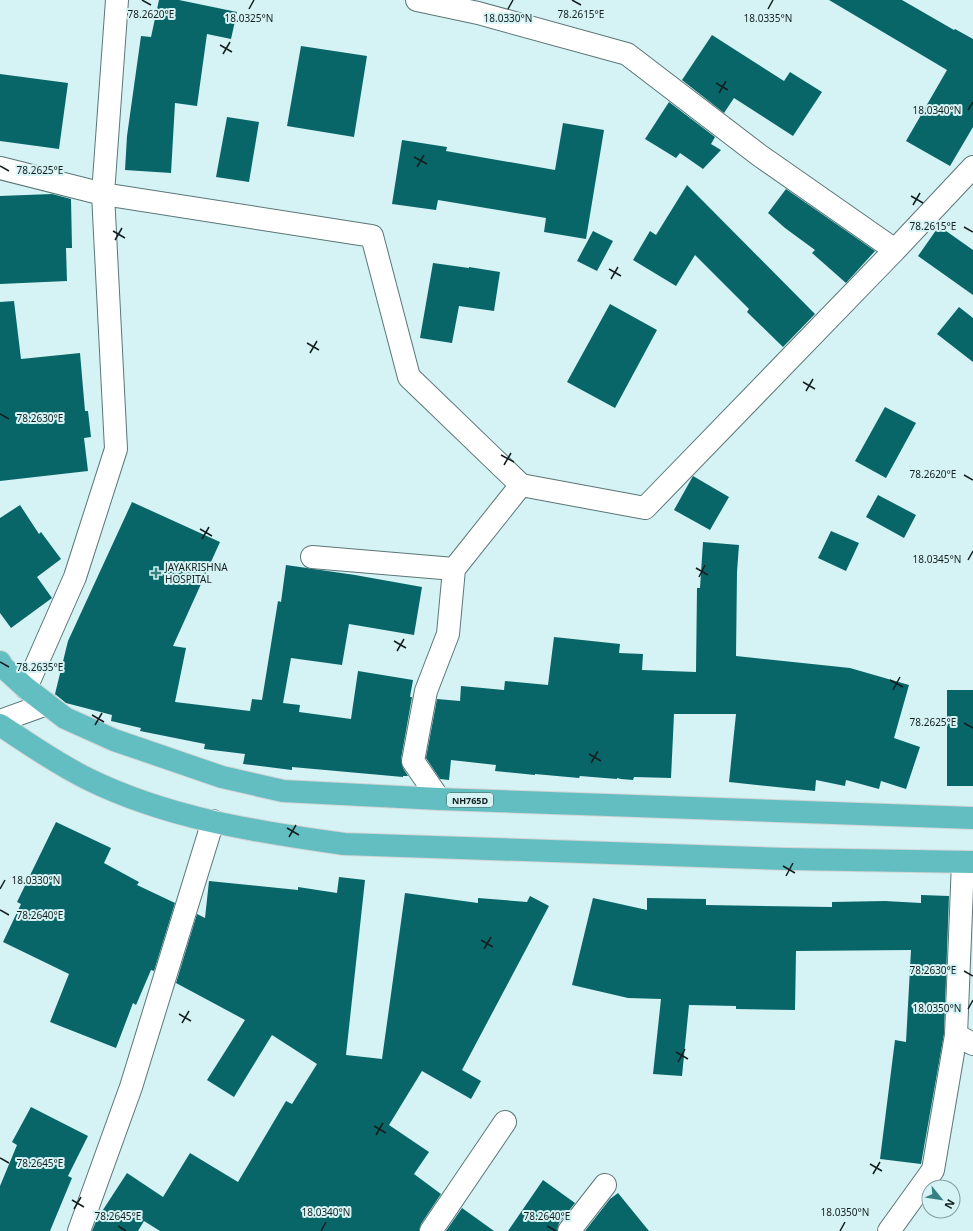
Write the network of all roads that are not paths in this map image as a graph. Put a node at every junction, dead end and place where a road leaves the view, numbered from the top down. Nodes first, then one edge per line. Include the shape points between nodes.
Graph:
1 (117, 0) edge
2 (417, 0) edge
3 (973, 167) edge
4 (0, 168) edge
5 (103, 194) junction
6 (895, 250) junction
7 (521, 485) junction
8 (312, 556) dead end
9 (454, 570) junction
10 (0, 662) edge
11 (26, 688) junction
12 (47, 704) junction
13 (0, 721) edge
14 (0, 725) edge
15 (439, 799) junction
16 (973, 818) edge
17 (213, 821) junction
18 (968, 862) edge
19 (965, 1040) edge
20 (505, 1122) dead end
21 (605, 1184) dead end
22 (79, 1231) edge
23 (431, 1231) edge
24 (569, 1231) edge
25 (889, 1231) edge

1 - 5 street
2 - 6 street via 478,13 627,54 759,155
3 - 6 street
4 - 5 street
5 - 7 street via 372,236 409,377
5 - 11 street via 116,449 75,577
6 - 7 street via 645,508
7 - 9 street
8 - 9 street
9 - 15 street via 448,634 426,690 413,761
10 - 11 highway, NH765D via 3,668
11 - 12 highway, NH765D
12 - 13 street
12 - 15 highway, NH765D via 65,718 114,740 222,777 283,791
14 - 17 highway via 52,759 111,790 155,806
15 - 16 highway, NH765D
17 - 18 highway via 279,835 344,844 787,859
17 - 22 street via 131,1087
18 - 19 street
19 - 25 street via 933,1170
20 - 23 street
21 - 24 street

